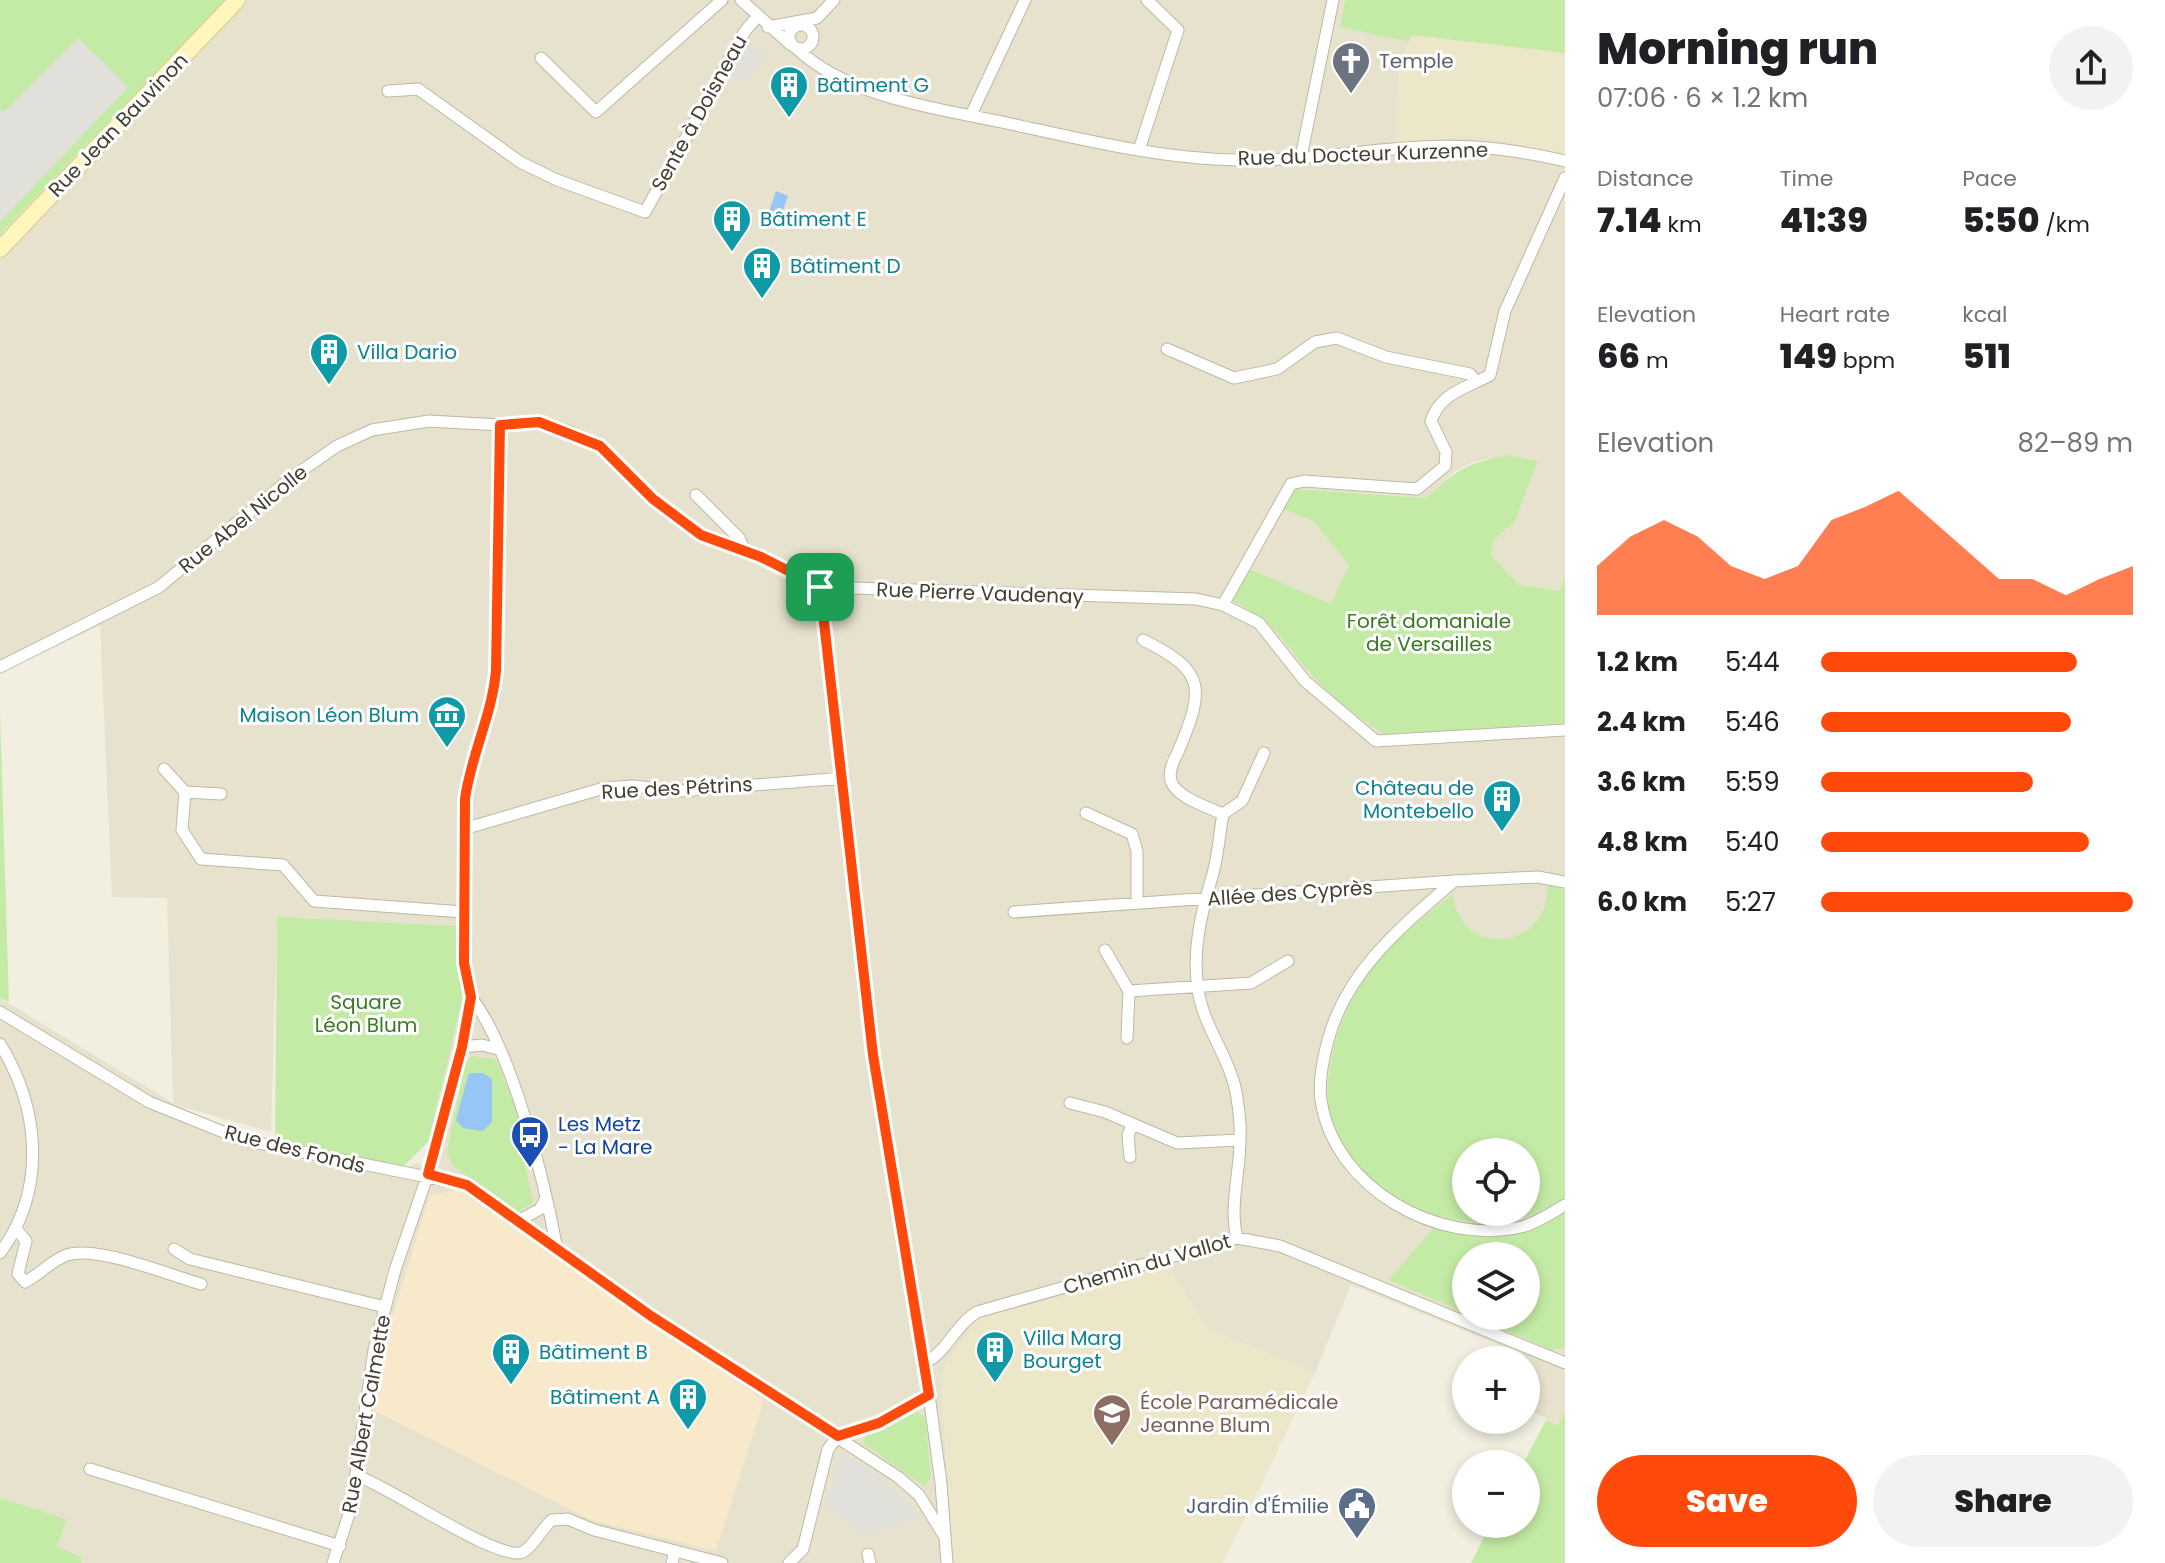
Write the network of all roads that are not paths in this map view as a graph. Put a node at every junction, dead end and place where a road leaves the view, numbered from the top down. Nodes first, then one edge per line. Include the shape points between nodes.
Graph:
1 (237, 0) edge
2 (722, 0) edge
3 (741, 0) edge
4 (835, 0) edge
5 (1025, 0) edge
6 (1147, 0) edge
7 (1333, 0) edge
8 (757, 17) junction
9 (787, 24) junction
10 (802, 25) junction
11 (768, 27) junction
12 (812, 42) junction
13 (794, 47) junction
14 (541, 58) dead end
15 (388, 91) dead end
16 (971, 115) junction
17 (1139, 150) junction
18 (1301, 157) junction
19 (1565, 161) edge
20 (1565, 178) edge
21 (0, 249) edge
22 (1167, 349) dead end
23 (1476, 382) junction
24 (500, 425) junction
25 (696, 495) dead end
26 (745, 551) junction
27 (820, 587) junction
28 (1223, 605) junction
29 (1143, 640) dead end
30 (0, 667) edge
31 (1565, 730) edge
32 (1264, 753) dead end
33 (164, 769) dead end
34 (844, 778) junction
35 (185, 792) junction
36 (221, 794) dead end
37 (1086, 813) dead end
38 (1223, 814) junction
39 (467, 828) junction
40 (1454, 881) junction
41 (1565, 882) edge
42 (1203, 899) junction
43 (1137, 903) junction
44 (463, 912) junction
45 (1014, 912) dead end
46 (1105, 950) dead end
47 (1288, 961) dead end
48 (1197, 988) junction
49 (1129, 991) junction
50 (471, 997) junction
51 (0, 1012) edge
52 (1127, 1038) dead end
53 (0, 1044) edge
54 (462, 1047) junction
55 (498, 1049) junction
56 (1070, 1103) dead end
57 (1133, 1124) junction
58 (1240, 1140) junction
59 (1130, 1157) dead end
60 (428, 1174) junction
61 (545, 1200) junction
62 (1565, 1205) edge
63 (518, 1221) junction
64 (17, 1230) junction
65 (1237, 1238) junction
66 (174, 1249) dead end
67 (557, 1249) junction
68 (0, 1253) edge
69 (201, 1284) dead end
70 (385, 1307) junction
71 (1565, 1363) edge
72 (923, 1364) junction
73 (929, 1395) junction
74 (838, 1436) junction
75 (90, 1469) dead end
76 (357, 1476) junction
77 (941, 1483) junction
78 (919, 1495) junction
79 (943, 1534) junction
80 (340, 1546) junction
81 (803, 1549) junction
82 (674, 1557) edge
83 (333, 1563) edge
84 (722, 1563) edge
85 (789, 1563) edge
86 (806, 1563) edge
87 (947, 1563) edge

1 - 21 main road, Rue Jean Bauvinon
2 - 14 street via 596,112
3 - 8 street, Rue du Docteur Kurzenne
4 - 9 street via 817,18
4 - 12 street
5 - 16 street
6 - 17 street via 1178,30
7 - 18 street
8 - 11 street, Rue du Docteur Kurzenne
8 - 15 street, Sente à Doisneau via 645,212 520,162 418,89
9 - 10 street
9 - 11 street
10 - 12 street via 811,31
10 - 13 street via 790,32
11 - 13 street, Rue du Docteur Kurzenne
12 - 13 street
13 - 16 street, Rue du Docteur Kurzenne via 814,63 868,89
16 - 17 street, Rue du Docteur Kurzenne
17 - 18 street, Rue du Docteur Kurzenne via 1238,160
18 - 19 street, Rue du Docteur Kurzenne via 1473,146
20 - 23 street via 1505,311 1495,365 1490,375
22 - 23 street via 1234,378 1277,369 1315,342 1337,338 1386,357 1470,374
23 - 28 street via 1437,405 1431,421 1446,452 1445,466 1417,489 1291,484
24 - 26 street, Rue Pierre Vaudenay via 539,422 600,446 653,499 701,535
24 - 30 street, Rue Abel Nicolle via 429,421 372,430 337,446 159,587
24 - 39 street via 494,696 468,774
25 - 26 street via 739,538
26 - 27 street, Rue Pierre Vaudenay
27 - 28 street, Rue Pierre Vaudenay via 1196,599
27 - 34 street
28 - 31 street, Rue Pierre Vaudenay via 1259,623 1305,681 1376,741
29 - 38 street via 1178,658 1193,673 1196,692 1171,781 1180,792
32 - 38 street via 1242,801
33 - 35 street
34 - 39 street, Rue des Pétrins via 680,791 604,788
34 - 72 street via 873,1055
35 - 36 street
35 - 44 street via 182,830 201,859 283,865 314,901
37 - 43 street via 1132,834
38 - 42 street
39 - 44 street
40 - 41 street, Allée des Cyprès via 1538,877
40 - 42 street, Allée des Cyprès
40 - 62 street via 1392,935 1348,993 1324,1060 1325,1118 1354,1170 1417,1215 1456,1225 1521,1227
42 - 43 street, Allée des Cyprès
42 - 48 street
43 - 45 street, Allée des Cyprès
44 - 50 street
46 - 49 street
47 - 48 street via 1251,983
48 - 49 street
48 - 58 street via 1236,1094
49 - 52 street
50 - 54 street, Rue Albert Calmette
50 - 55 street
51 - 60 street, Rue des Fonds via 124,1088 207,1127 243,1140 393,1172
53 - 64 street via 28,1101 33,1141 31,1183
54 - 55 street
54 - 60 street, Rue Albert Calmette
55 - 61 street via 529,1129
56 - 57 street
57 - 58 street via 1177,1143
57 - 59 street
58 - 65 street via 1233,1221
60 - 63 street, Rue des Fonds via 467,1185
60 - 70 street, Rue Albert Calmette
61 - 63 street via 540,1209
61 - 67 street
63 - 67 street, Rue des Fonds
64 - 68 street
64 - 69 street via 26,1241 18,1274 25,1282 53,1261 82,1250
65 - 71 street, Chemin du Vallot via 1280,1246
65 - 72 street, Chemin du Vallot via 977,1312 957,1329 943,1353
66 - 70 street via 190,1259
67 - 74 street, Rue des Fonds
70 - 76 street, Rue Albert Calmette
72 - 73 street
73 - 74 street via 879,1423
73 - 77 street
74 - 78 street, Rue des Fonds
74 - 81 street via 828,1449
75 - 80 street
76 - 80 street, Rue Albert Calmette
76 - 82 street via 510,1554 524,1552 552,1520 568,1519
77 - 78 street
77 - 79 street
78 - 79 street
79 - 87 street
80 - 83 street, Rue Albert Calmette
81 - 85 street
81 - 86 street
82 - 84 street

